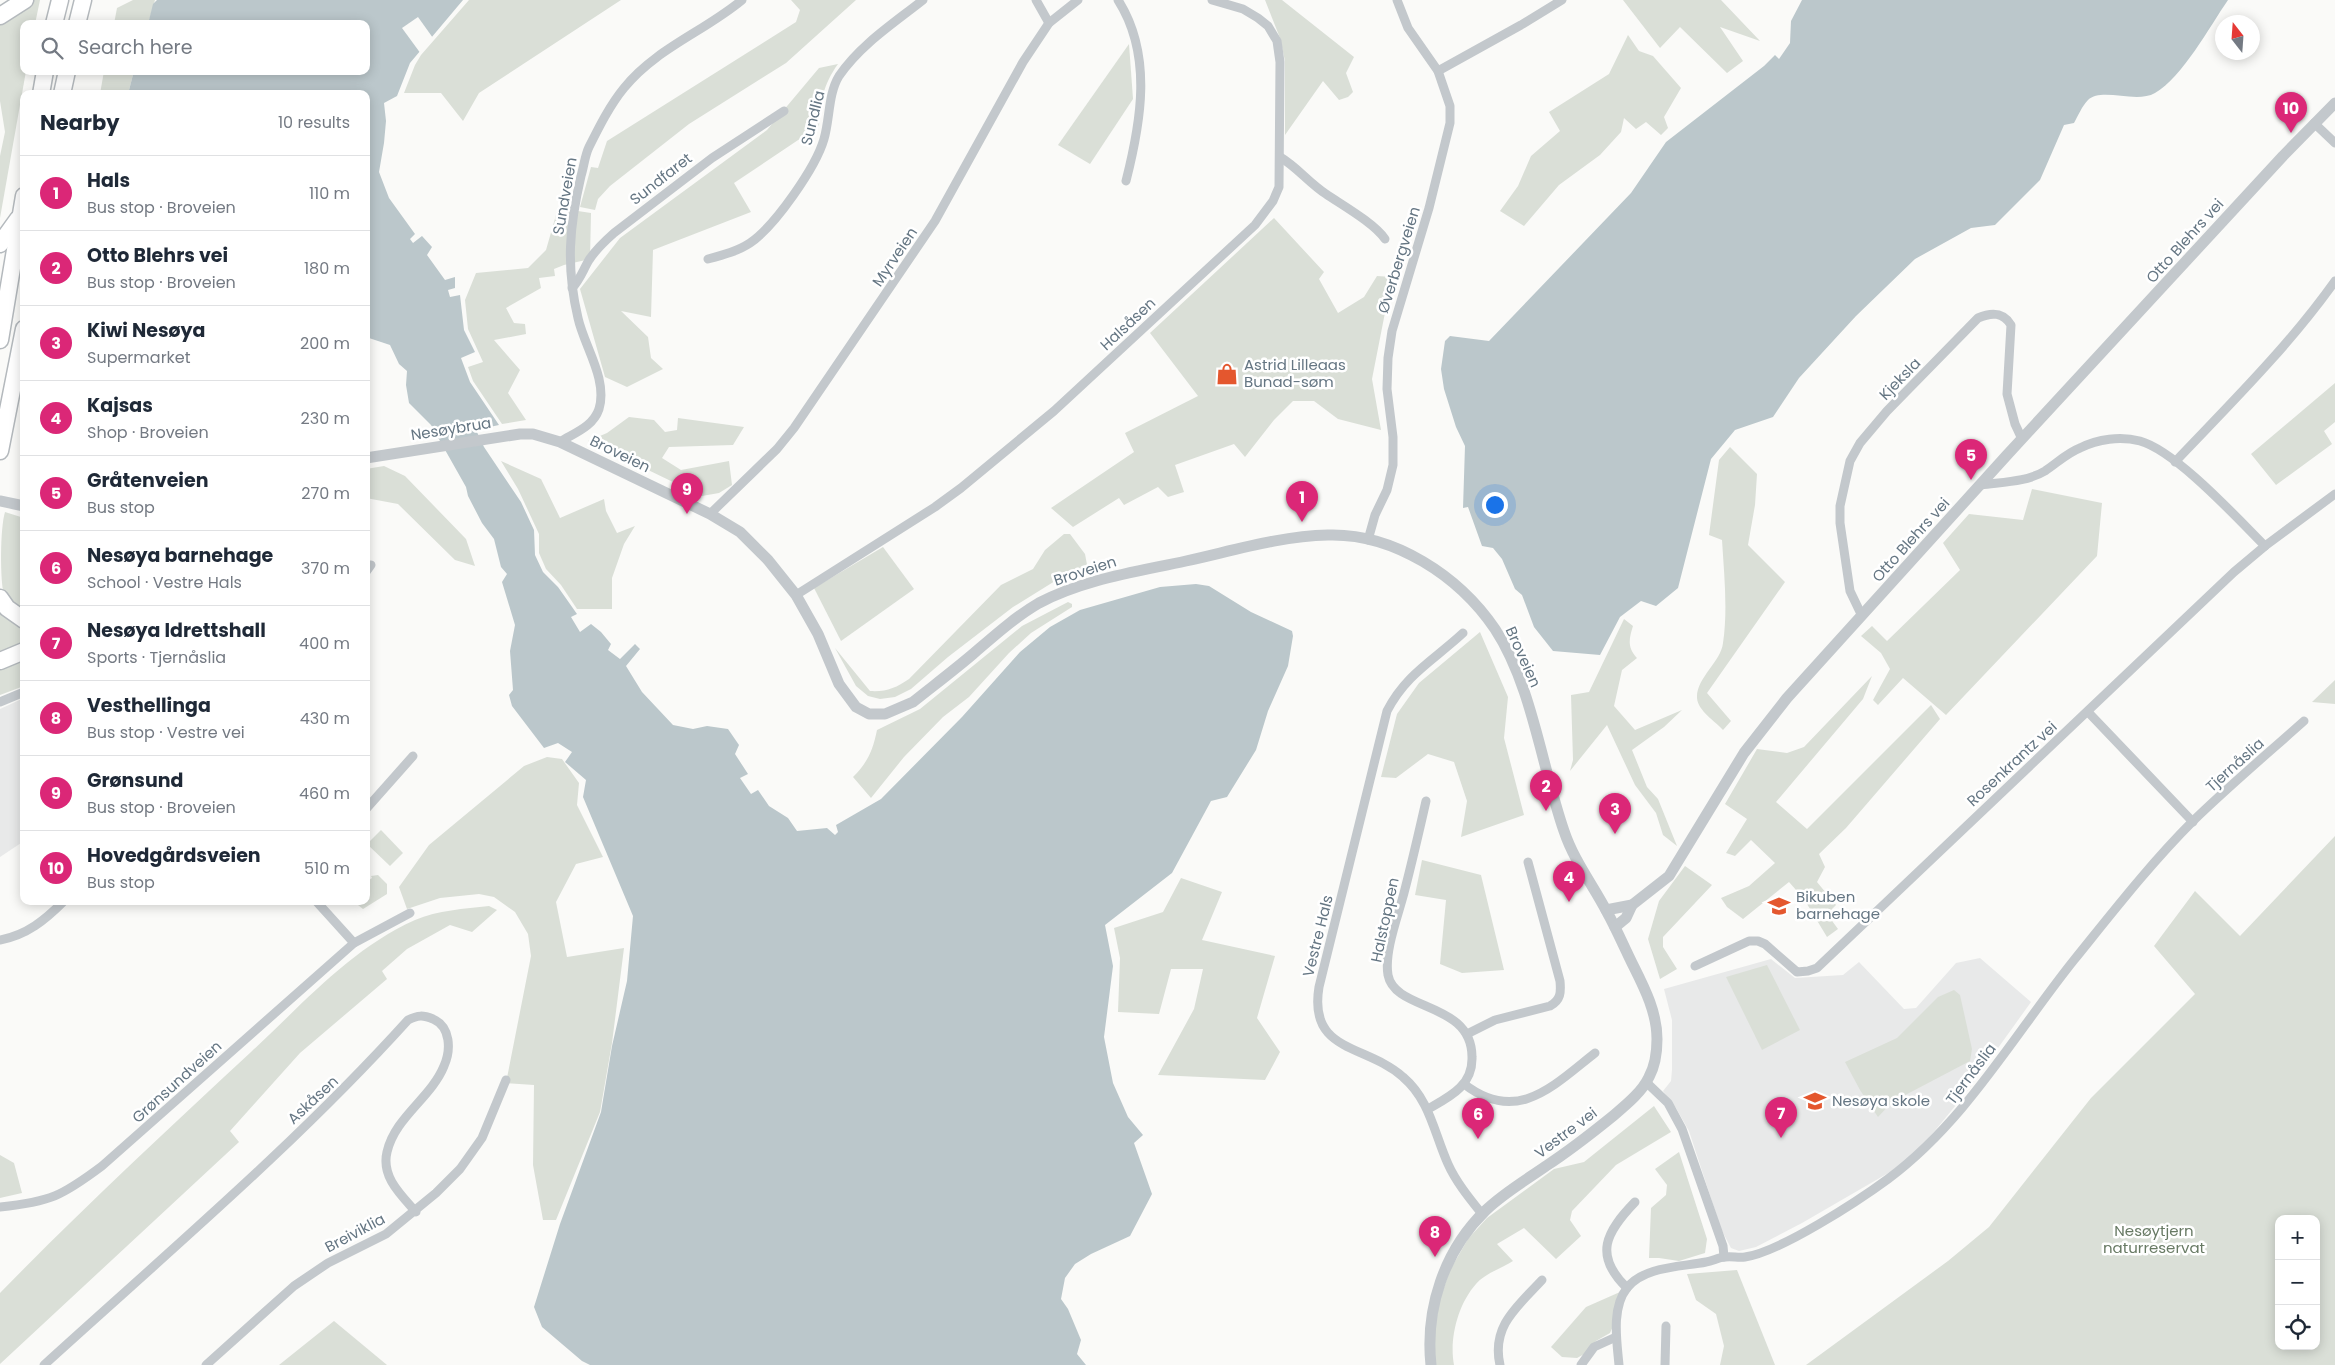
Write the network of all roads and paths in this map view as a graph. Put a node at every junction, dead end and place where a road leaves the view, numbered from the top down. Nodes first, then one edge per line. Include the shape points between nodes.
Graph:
1 (25, 0) edge
2 (60, 0) edge
3 (83, 0) edge
4 (742, 0) edge
5 (923, 0) edge
6 (1036, 0) edge
7 (1078, 0) edge
8 (1118, 0) edge
9 (1212, 0) edge
10 (1397, 0) edge
11 (1562, 0) edge
12 (0, 16) edge
13 (55, 20) edge
14 (78, 20) edge
15 (1050, 23) junction
16 (1438, 71) junction
17 (44, 75) edge
18 (66, 75) edge
19 (42, 90) edge
20 (63, 90) edge
21 (2335, 103) edge
22 (784, 111) dead end
23 (2314, 123) junction
24 (2335, 143) edge
25 (1280, 157) junction
26 (1126, 181) dead end
27 (20, 216) edge
28 (20, 221) edge
29 (1385, 239) dead end
30 (0, 244) edge
31 (708, 259) dead end
32 (2335, 281) edge
33 (572, 288) junction
34 (0, 340) edge
35 (20, 349) edge
36 (504, 436) joint
37 (2022, 439) junction
38 (560, 442) junction
39 (0, 451) edge
40 (370, 457) edge
41 (2175, 462) junction
42 (1982, 484) junction
43 (2335, 494) edge
44 (0, 501) edge
45 (20, 505) edge
46 (710, 514) junction
47 (1368, 540) junction
48 (2266, 546) junction
49 (796, 595) junction
50 (0, 598) edge
51 (1862, 616) junction
52 (20, 617) edge
53 (1464, 633) dead end
54 (20, 652) edge
55 (0, 660) edge
56 (20, 694) edge
57 (0, 702) edge
58 (2088, 712) junction
59 (2304, 721) dead end
60 (413, 756) dead end
61 (1426, 801) dead end
62 (370, 804) edge
63 (2193, 822) junction
64 (1528, 862) dead end
65 (60, 905) edge
66 (320, 905) edge
67 (1632, 905) junction
68 (1606, 910) junction
69 (410, 913) dead end
70 (1615, 927) junction
71 (0, 940) edge
72 (354, 943) junction
73 (1695, 966) dead end
74 (1467, 1034) junction
75 (1595, 1053) dead end
76 (506, 1080) dead end
77 (1646, 1082) junction
78 (1464, 1084) junction
79 (1428, 1109) junction
80 (1635, 1202) dead end
81 (0, 1207) edge
82 (416, 1212) junction
83 (1482, 1214) junction
84 (1724, 1257) junction
85 (1542, 1280) dead end
86 (1627, 1288) junction
87 (1666, 1326) dead end
88 (1616, 1337) junction
89 (44, 1365) edge
90 (206, 1365) edge
91 (1431, 1365) edge
92 (1500, 1365) edge
93 (1581, 1365) edge
94 (1619, 1365) edge
95 (1665, 1365) edge

1 - 12 highway
2 - 13 highway
3 - 14 highway
4 - 33 street, Sundveien via 645,67 624,87 612,106 588,148 576,200 569,267
5 - 31 street, Sundlia via 864,47 839,77 833,90 821,150 771,225 749,244
6 - 15 street
7 - 15 street, Myrveien
8 - 26 street via 1130,22 1140,59 1141,94
9 - 25 street, Halsåsen via 1242,9 1258,18 1268,26 1277,41
10 - 16 street, Øverbergveien via 1408,28
11 - 16 street
15 - 46 street, Myrveien via 1004,94 935,221 905,268 783,443
16 - 47 street, Øverbergveien via 1450,106 1450,123 1429,208 1392,330 1387,389 1393,465
17 - 19 highway
18 - 20 highway
21 - 23 street, Otto Blehrs vei
22 - 33 street, Sundfaret via 712,158 614,233 590,259
23 - 24 street
23 - 37 street, Otto Blehrs vei
25 - 29 street via 1324,193 1381,232
25 - 49 street, Halsåsen via 1279,187 1255,225 1054,411 935,508
27 - 30 highway
28 - 34 highway
32 - 41 street via 2274,358
33 - 38 street, Sundveien via 578,320 601,392 596,416 586,428
35 - 39 highway
36 - 38 street, Broveien via 533,434
36 - 40 street, Nesøybrua
37 - 42 street, Otto Blehrs vei
37 - 51 street, Kjeksla via 2007,394 2011,325 1998,313 1987,314 1978,318 1887,411 1860,443 1850,461 1840,506 1840,523 1850,591
38 - 46 street, Broveien
41 - 42 street via 2141,441 2106,440 2080,447 2036,475
41 - 48 street
42 - 51 street, Otto Blehrs vei
43 - 48 street, Rosenkrantz vei
44 - 45 street
46 - 49 street, Broveien via 728,523 747,539
47 - 49 street, Broveien via 1336,535 1289,539 1091,581 1030,608 913,702 885,714 861,710 844,694 818,634
47 - 68 street, Broveien via 1405,552 1439,572 1474,603 1494,629 1520,682 1565,835
48 - 58 street, Rosenkrantz vei
50 - 52 highway
51 - 67 street, Otto Blehrs vei via 1764,725 1669,876
53 - 79 street, Vestre Hals via 1415,673 1387,711 1317,998 1319,1021 1333,1039 1395,1070 1414,1087
54 - 55 highway
56 - 57 street
58 - 63 street
58 - 73 street, Rosenkrantz vei via 1817,968 1797,972 1758,941 1749,941
59 - 63 street, Tjernåslia
60 - 62 street
61 - 74 street, Halstoppen via 1393,933 1388,977 1402,995 1442,1013
63 - 84 street, Tjernåslia via 2071,964 1952,1122 1919,1155 1858,1200 1784,1242 1745,1257
64 - 74 street via 1561,995 1550,1006 1495,1020
65 - 71 street via 28,930 16,937
66 - 72 street
67 - 68 street, Otto Blehrs vei
67 - 70 street via 1626,918
68 - 70 street, Vestre vei
69 - 72 street, Grønsundveien
70 - 77 street, Vestre vei via 1647,994 1656,1026 1655,1055
72 - 81 street, Grønsundveien via 102,1166 54,1198
74 - 78 street via 1472,1063 1469,1078
75 - 78 street via 1545,1091 1521,1102 1489,1099
76 - 82 street, Breiviklia via 482,1138 460,1169
77 - 83 street, Vestre vei via 1605,1122
77 - 84 street via 1668,1103 1682,1129
78 - 79 street
79 - 83 street, Vestre Hals via 1448,1165
80 - 86 street via 1609,1235 1606,1250 1615,1276
82 - 89 street, Askåsen via 395,1188 386,1162 394,1134 444,1067 449,1050 443,1027 424,1015 408,1020 356,1077 284,1146
82 - 90 street, Breiviklia via 386,1234 328,1263 294,1286
83 - 91 street, Vestre vei via 1456,1250 1438,1287 1432,1316
84 - 86 street, Tjernåslia via 1658,1271 1639,1278
85 - 92 street via 1502,1328 1498,1344
86 - 88 street via 1618,1313
87 - 95 street
88 - 93 street via 1594,1347
88 - 94 street

